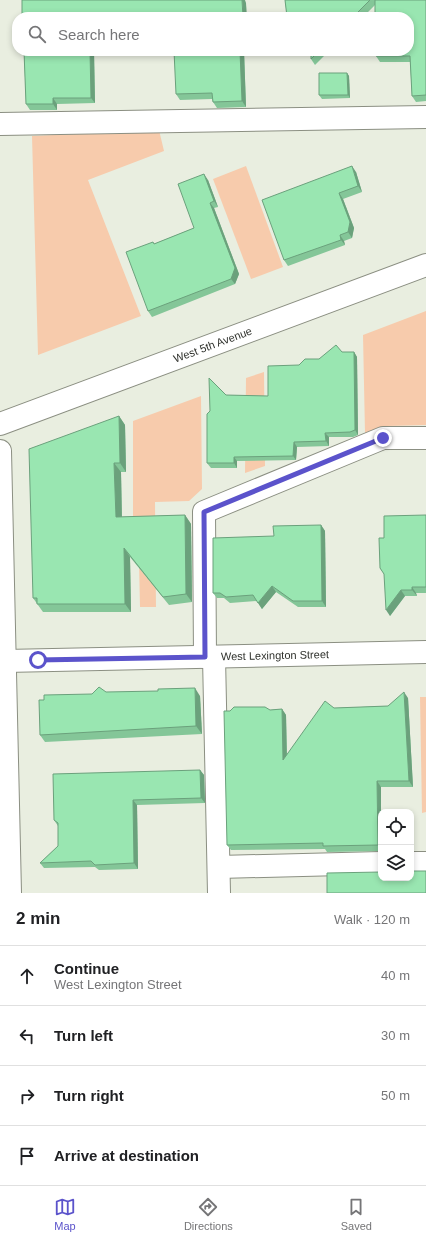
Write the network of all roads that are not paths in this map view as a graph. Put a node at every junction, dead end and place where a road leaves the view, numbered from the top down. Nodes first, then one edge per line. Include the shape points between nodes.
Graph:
1 (426, 117) edge
2 (0, 124) edge
3 (426, 265) edge
4 (0, 424) edge
5 (426, 438) edge
6 (0, 451) edge
7 (426, 652) edge
8 (3, 655) edge
9 (209, 657) junction
10 (378, 863) edge
11 (414, 863) edge
12 (426, 863) edge
13 (219, 867) junction
14 (10, 893) edge
15 (219, 893) edge

1 - 2 street
3 - 4 street, West 5th Avenue
5 - 9 street via 383,438 204,512
6 - 8 street
7 - 9 street, West Lexington Street
8 - 9 street, West Lexington Street
8 - 14 street
9 - 13 street
10 - 13 street
11 - 12 street
13 - 15 street

